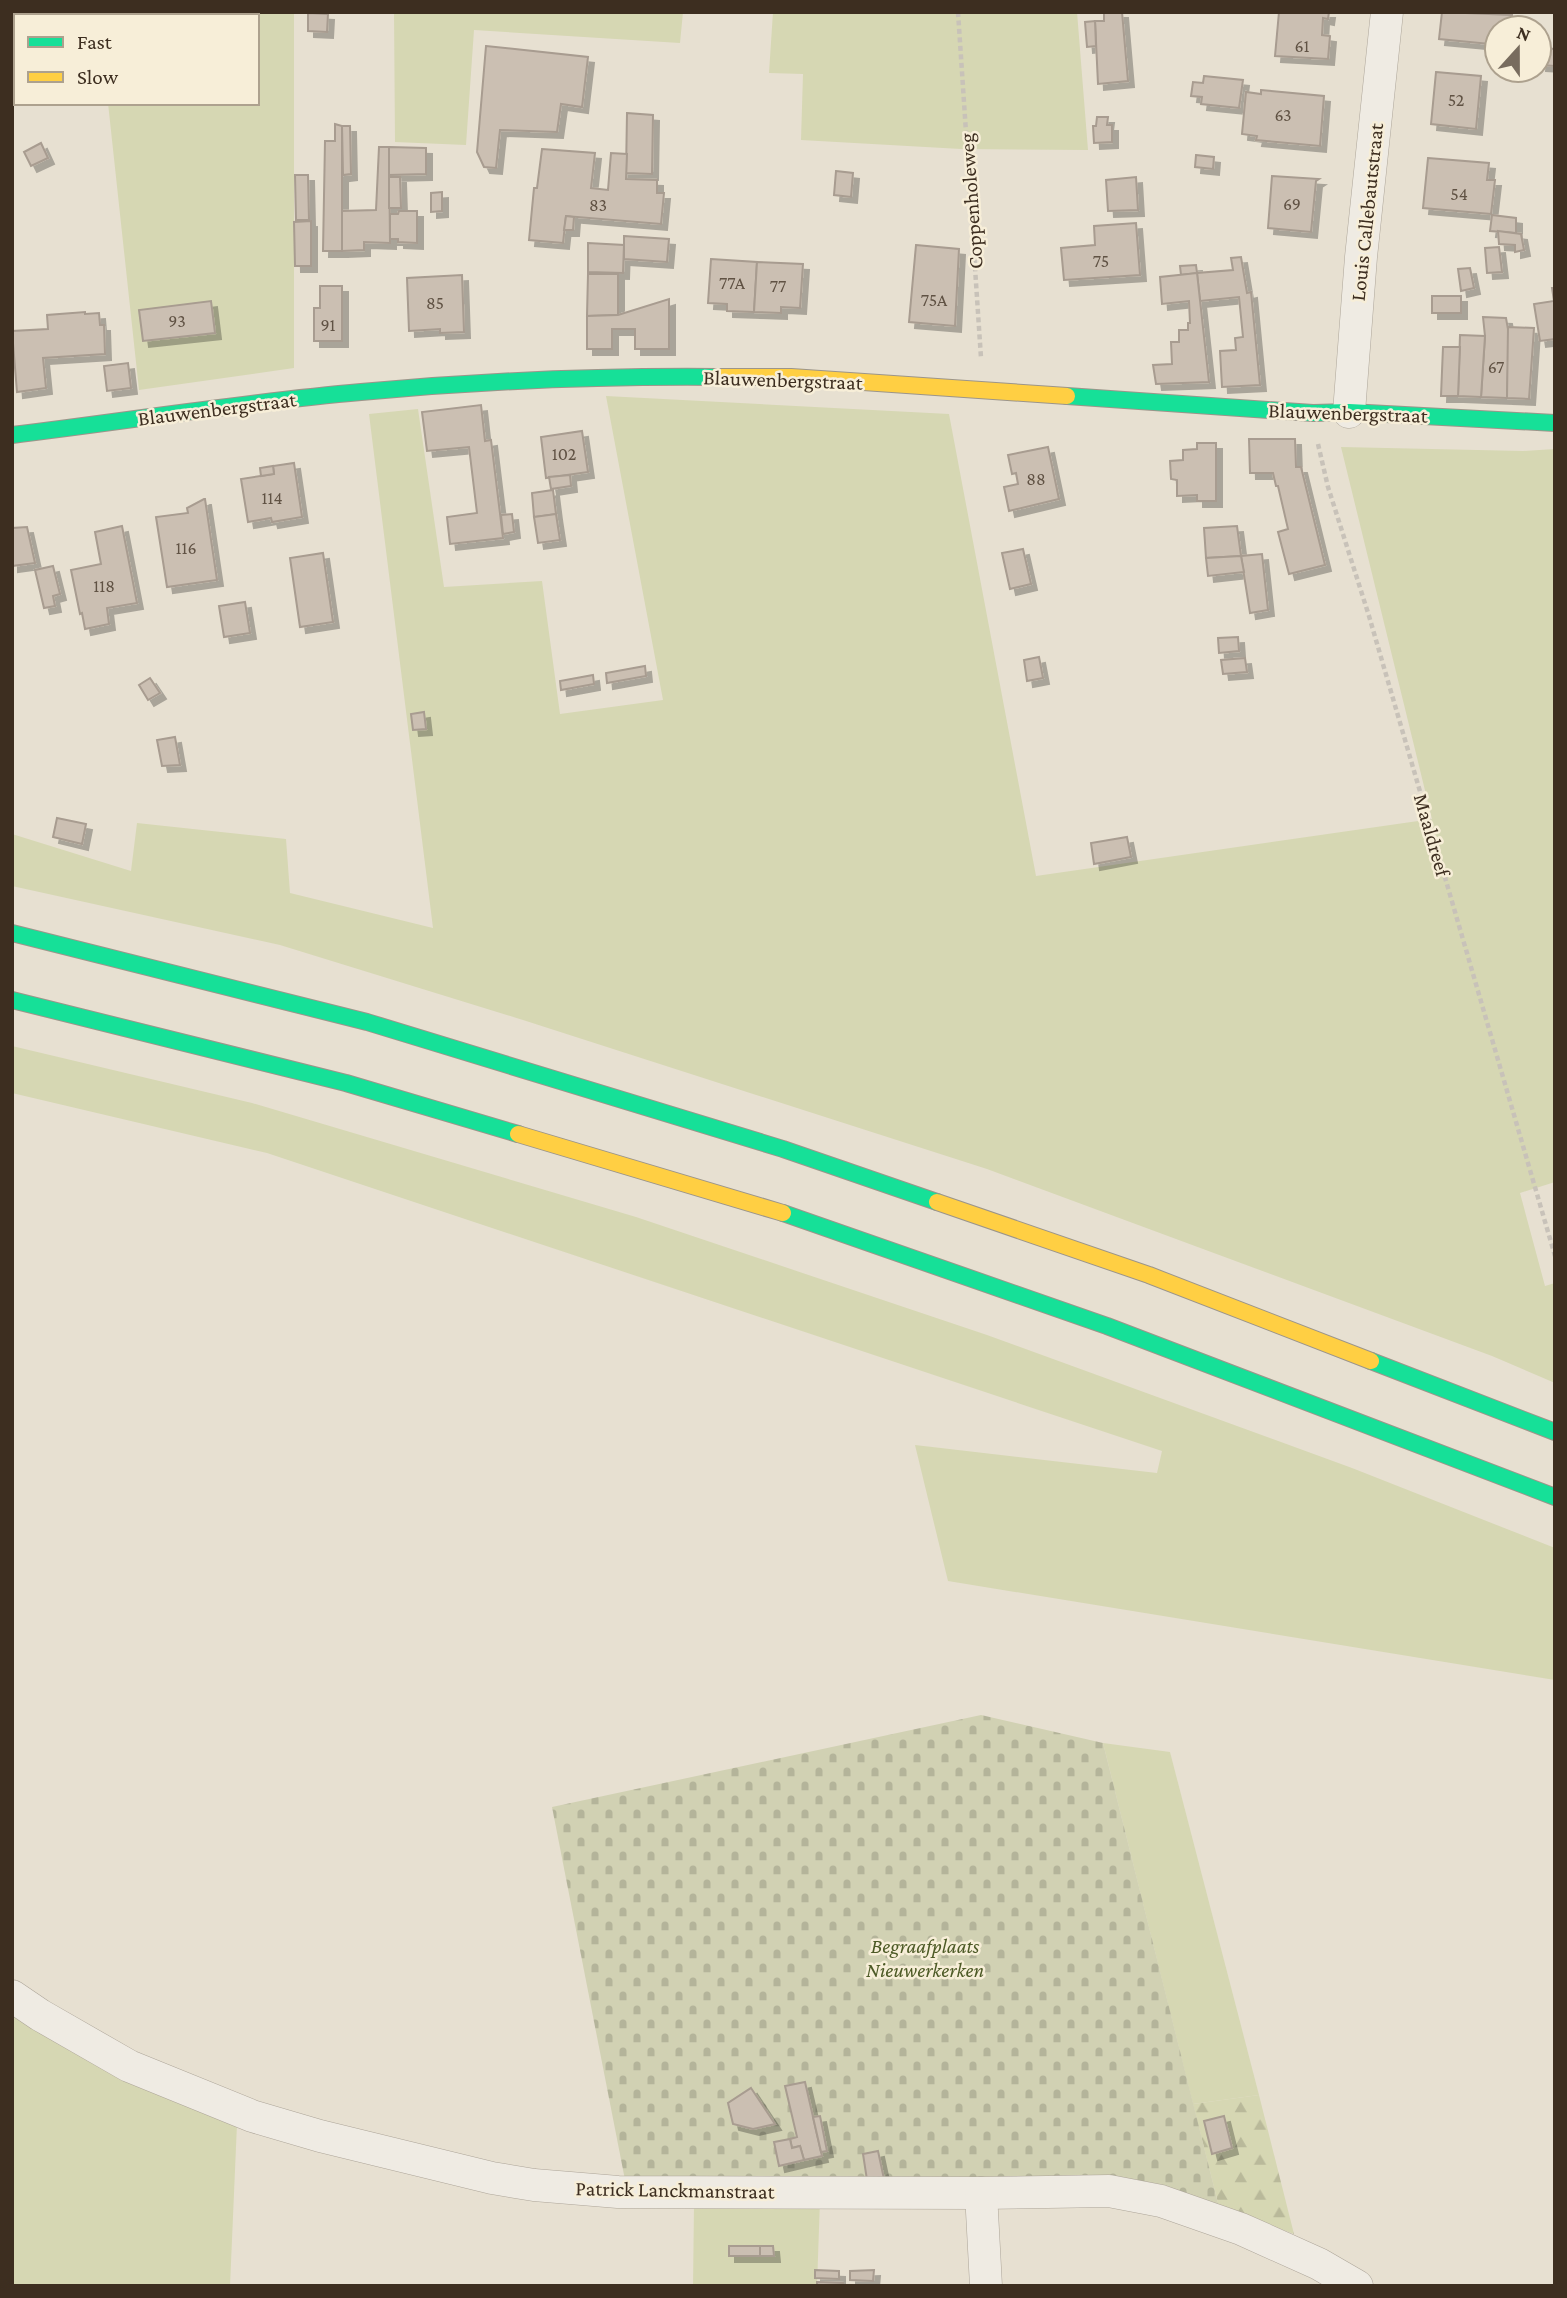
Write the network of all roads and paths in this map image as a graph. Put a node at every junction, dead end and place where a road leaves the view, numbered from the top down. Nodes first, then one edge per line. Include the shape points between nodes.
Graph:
1 (958, 12) edge
2 (1387, 12) edge
3 (983, 391) junction
4 (1349, 412) junction
5 (1313, 413) junction
6 (1555, 423) edge
7 (12, 435) edge
8 (12, 933) edge
9 (12, 1000) edge
10 (1555, 1256) edge
11 (1555, 1432) edge
12 (1555, 1497) edge
13 (12, 1996) edge
14 (981, 2193) junction
15 (986, 2286) edge
16 (1357, 2286) edge

1 - 3 path, Coppenholeweg
2 - 4 street, Louis Callebautstraat
3 - 5 main road, Blauwenbergstraat
3 - 7 main road, Blauwenbergstraat via 792,377 485,382 358,392
4 - 5 main road, Blauwenbergstraat
4 - 6 main road, Blauwenbergstraat
5 - 10 path, Maaldreef via 1328,487
8 - 11 main road via 367,1022 783,1149 1149,1275
9 - 12 main road via 346,1083 761,1205 1107,1326
13 - 14 street, Patrick Lanckmanstraat via 129,2066 252,2116 492,2178 618,2192
14 - 15 street
14 - 16 street, Patrick Lanckmanstraat via 1110,2191 1161,2201 1241,2229

